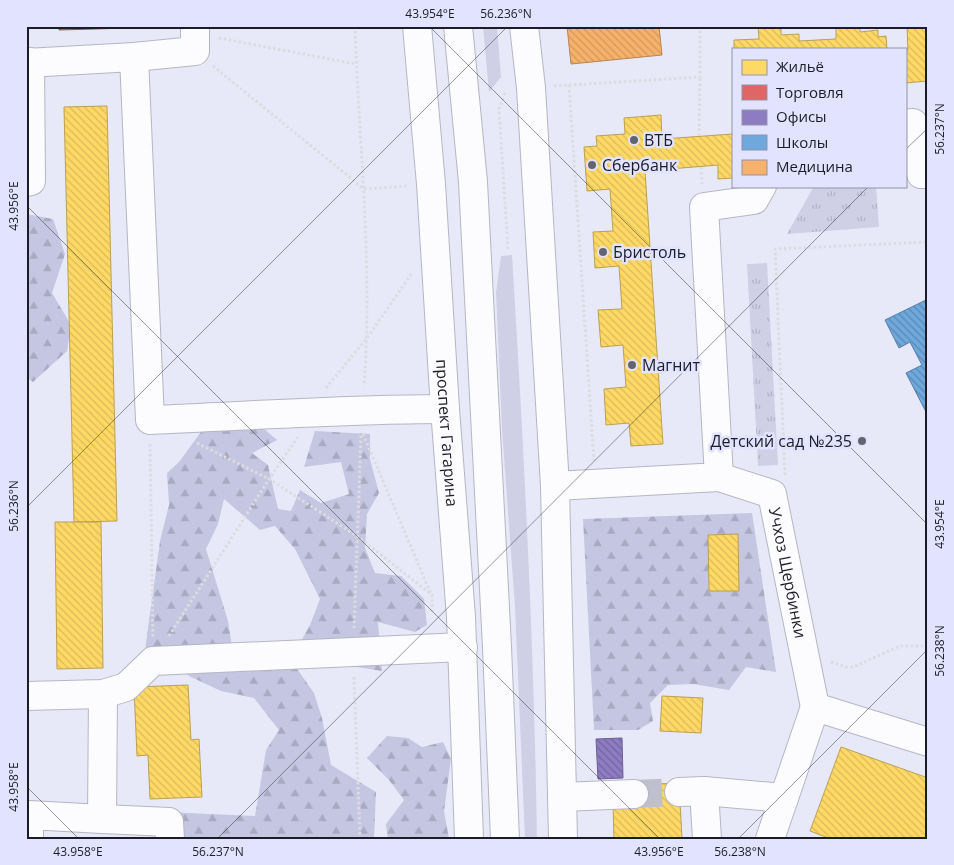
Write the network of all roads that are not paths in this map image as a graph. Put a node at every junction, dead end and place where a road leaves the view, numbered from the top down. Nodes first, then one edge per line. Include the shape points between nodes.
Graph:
1 (417, 26) edge
2 (458, 26) edge
3 (524, 26) edge
4 (195, 37) edge
5 (134, 57) junction
6 (28, 62) edge
7 (906, 124) edge
8 (928, 174) edge
9 (26, 182) edge
10 (761, 188) edge
11 (445, 409) junction
12 (719, 477) junction
13 (555, 486) junction
14 (462, 647) junction
15 (103, 694) junction
16 (26, 696) edge
17 (815, 707) junction
18 (928, 742) edge
19 (634, 794) tunnel mouth
20 (562, 797) junction
21 (784, 798) junction
22 (102, 819) junction
23 (30, 839) edge
24 (170, 839) edge
25 (469, 839) edge
26 (505, 839) edge
27 (563, 839) edge
28 (707, 839) edge
29 (770, 839) edge

1 - 11 main road, проспект Гагарина
2 - 26 main road via 473,182
3 - 13 main road via 531,88
4 - 5 main road
5 - 6 main road
5 - 11 main road via 150,420 362,409
6 - 9 main road via 31,182
7 - 8 main road via 913,123 921,174
10 - 12 main road via 754,200 704,207
11 - 14 main road, проспект Гагарина
12 - 13 main road
12 - 17 main road, Учхоз Щербинки via 772,494
13 - 20 main road
14 - 15 main road via 153,661 126,687
14 - 25 main road, проспект Гагарина
15 - 16 main road
15 - 22 main road
17 - 18 main road
17 - 21 main road
19 - 20 main road
20 - 27 main road
21 - 28 main road via 692,792
21 - 29 main road
22 - 23 main road via 29,815
22 - 24 main road via 169,822

